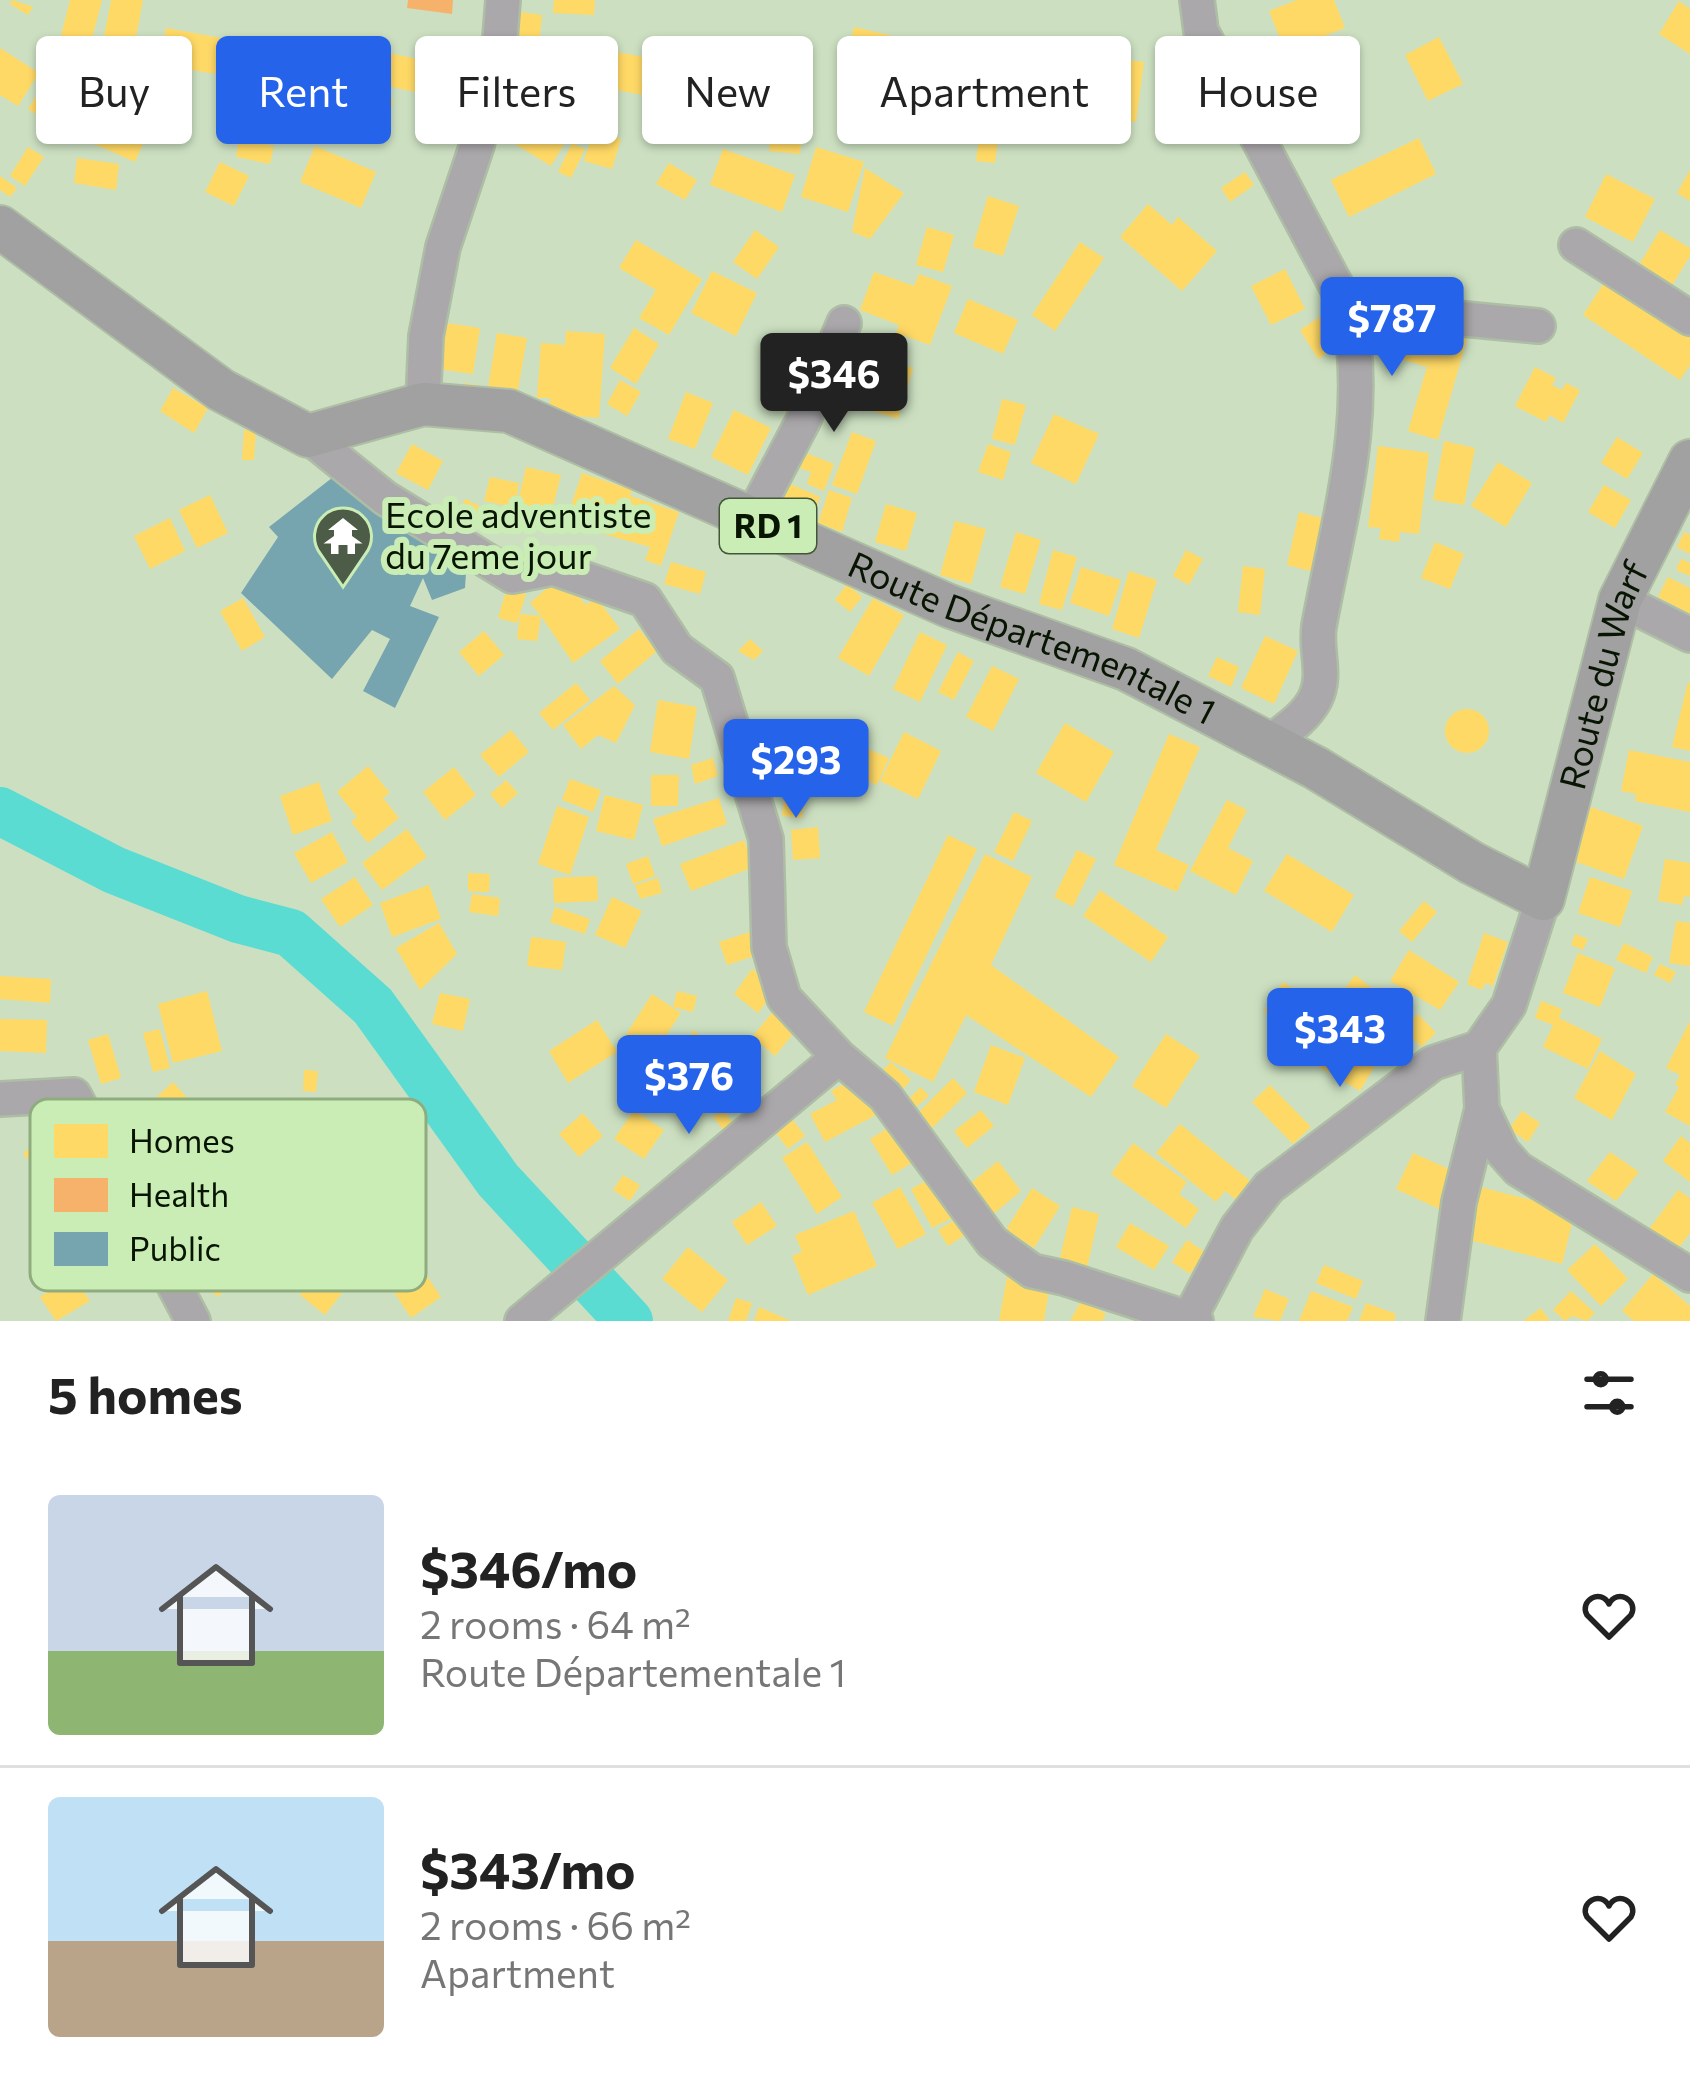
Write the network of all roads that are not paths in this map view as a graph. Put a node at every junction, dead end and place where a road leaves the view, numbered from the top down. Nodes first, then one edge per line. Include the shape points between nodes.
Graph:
1 (503, 0) edge
2 (1197, 0) edge
3 (0, 227) edge
4 (1576, 245) dead end
5 (1348, 308) junction
6 (1690, 318) edge
7 (844, 323) dead end
8 (1538, 326) dead end
9 (423, 404) junction
10 (308, 436) junction
11 (1690, 461) edge
12 (752, 518) junction
13 (1620, 600) junction
14 (1690, 635) edge
15 (1269, 743) junction
16 (1543, 899) junction
17 (1479, 1048) junction
18 (839, 1057) junction
19 (0, 1099) edge
20 (76, 1099) edge
21 (1482, 1108) junction
22 (1690, 1275) edge
23 (178, 1291) edge
24 (1191, 1320) edge
25 (194, 1321) edge
26 (522, 1321) edge
27 (1443, 1321) edge

1 - 9 street via 477,145 442,248
2 - 5 street via 1201,31
3 - 10 main road via 221,390
4 - 6 street
5 - 8 street
5 - 15 street via 1357,351 1356,430 1318,634 1322,677 1303,716
7 - 12 street
9 - 10 main road, Route Départementale 1 / RD 1
9 - 12 main road, Route Départementale 1 / RD 1 via 509,411
10 - 18 street via 385,497 512,576 553,568 645,600 677,649 717,678 766,839 769,947 784,998
11 - 13 main road, Route du Warf
12 - 15 main road, Route Départementale 1 / RD 1 via 949,606 1126,669
13 - 14 street
13 - 16 main road, Route du Warf
15 - 16 main road, Route Départementale 1 / RD 1
16 - 17 street via 1509,1005
17 - 21 street
17 - 24 street via 1433,1063 1269,1186 1237,1228
18 - 24 street via 885,1096 992,1243 1032,1271
18 - 26 street
19 - 20 street
21 - 22 street via 1518,1169
21 - 27 street
23 - 25 street

